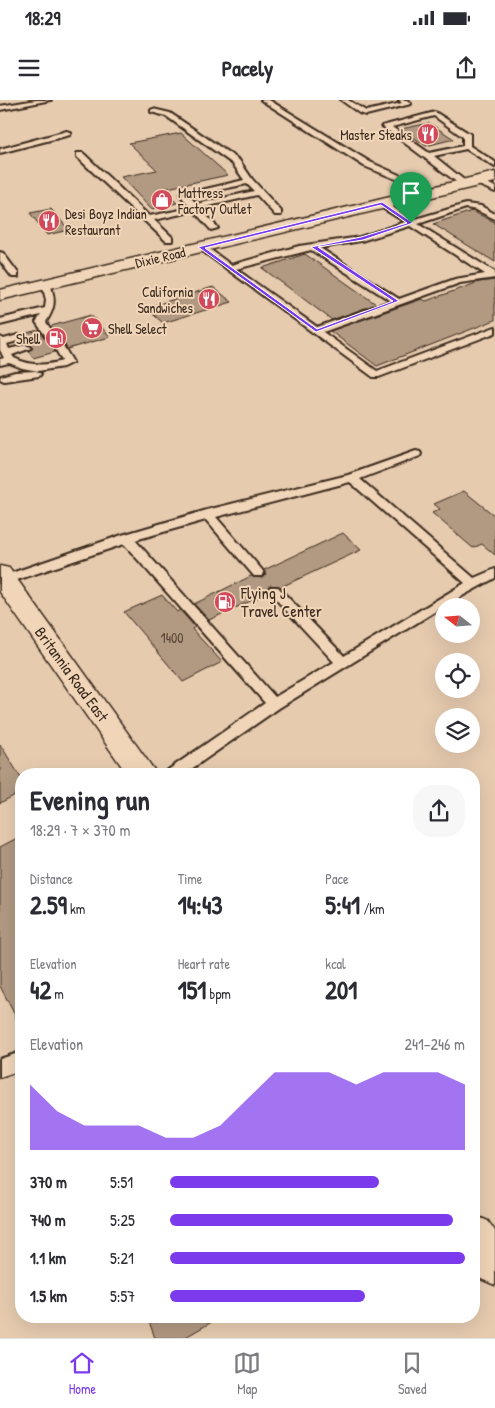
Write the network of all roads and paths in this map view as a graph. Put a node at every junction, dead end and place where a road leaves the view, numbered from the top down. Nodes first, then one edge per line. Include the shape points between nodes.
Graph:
1 (48, 100) edge
2 (264, 100) edge
3 (344, 100) edge
4 (402, 100) edge
5 (0, 108) edge
6 (153, 111) dead end
7 (67, 134) dead end
8 (467, 147) junction
9 (0, 151) edge
10 (80, 155) dead end
11 (428, 155) junction
12 (494, 167) edge
13 (448, 173) junction
14 (250, 181) junction
15 (411, 182) junction
16 (471, 182) junction
17 (495, 190) edge
18 (259, 192) junction
19 (382, 204) junction
20 (195, 207) junction
21 (183, 211) dead end
22 (278, 213) junction
23 (495, 217) edge
24 (147, 220) junction
25 (411, 223) junction
26 (214, 228) junction
27 (169, 239) junction
28 (201, 247) junction
29 (313, 247) junction
30 (0, 255) edge
31 (229, 268) junction
32 (494, 275) edge
33 (8, 277) edge
34 (46, 284) junction
35 (0, 295) edge
36 (397, 301) junction
37 (49, 310) junction
38 (0, 322) edge
39 (41, 322) junction
40 (28, 326) dead end
41 (495, 330) edge
42 (316, 331) junction
43 (15, 334) dead end
44 (35, 334) dead end
45 (0, 338) edge
46 (26, 348) dead end
47 (61, 355) junction
48 (52, 357) dead end
49 (9, 360) edge
50 (35, 360) dead end
51 (4, 378) dead end
52 (416, 454) dead end
53 (352, 478) junction
54 (207, 514) junction
55 (126, 538) junction
56 (258, 573) dead end
57 (495, 574) edge
58 (2, 577) edge
59 (473, 584) junction
60 (274, 590) dead end
61 (343, 663) junction
62 (274, 704) junction
63 (139, 768) edge
64 (182, 768) edge
65 (15, 1063) edge
66 (0, 1068) edge
67 (480, 1244) edge
68 (495, 1265) edge

1 - 5 lane
2 - 15 lane via 367,164
3 - 4 lane via 366,113 408,104
6 - 14 lane via 168,114 236,162
7 - 9 lane
8 - 11 lane
8 - 11 lane via 467,136 436,114 386,126
8 - 12 lane
10 - 24 lane
11 - 13 lane
12 - 13 main road, Dixie Road
12 - 16 main road, Dixie Road
13 - 15 main road, Dixie Road
13 - 16 lane
14 - 18 lane
14 - 20 lane via 184,195
15 - 22 main road, Dixie Road
16 - 17 lane
16 - 19 main road, Dixie Road
18 - 20 lane
18 - 22 lane
19 - 25 lane
19 - 28 main road, Dixie Road
20 - 26 lane
21 - 24 lane
22 - 26 main road, Dixie Road
23 - 25 lane via 466,206
24 - 27 lane
25 - 29 lane via 361,239
25 - 32 lane
26 - 27 main road, Dixie Road
27 - 33 main road, Dixie Road
28 - 31 lane
28 - 34 main road, Dixie Road
29 - 31 lane
29 - 36 lane
30 - 33 lane
31 - 42 lane
32 - 36 lane via 458,281
34 - 35 main road, Dixie Road
34 - 37 lane via 52,300
36 - 42 lane
37 - 38 lane
37 - 39 lane
39 - 40 lane
39 - 44 lane via 48,334
41 - 42 lane via 376,375
43 - 45 lane
45 - 49 lane
46 - 49 lane
47 - 48 lane
47 - 49 lane via 36,369
47 - 51 lane via 58,369
49 - 50 lane
52 - 53 lane
53 - 54 lane
53 - 59 lane
54 - 55 lane
54 - 56 lane
55 - 58 lane
55 - 62 lane
57 - 59 lane
58 - 63 main road, Britannia Road East
59 - 61 lane
60 - 61 lane
61 - 62 lane
62 - 64 lane
65 - 66 lane
67 - 68 main road

